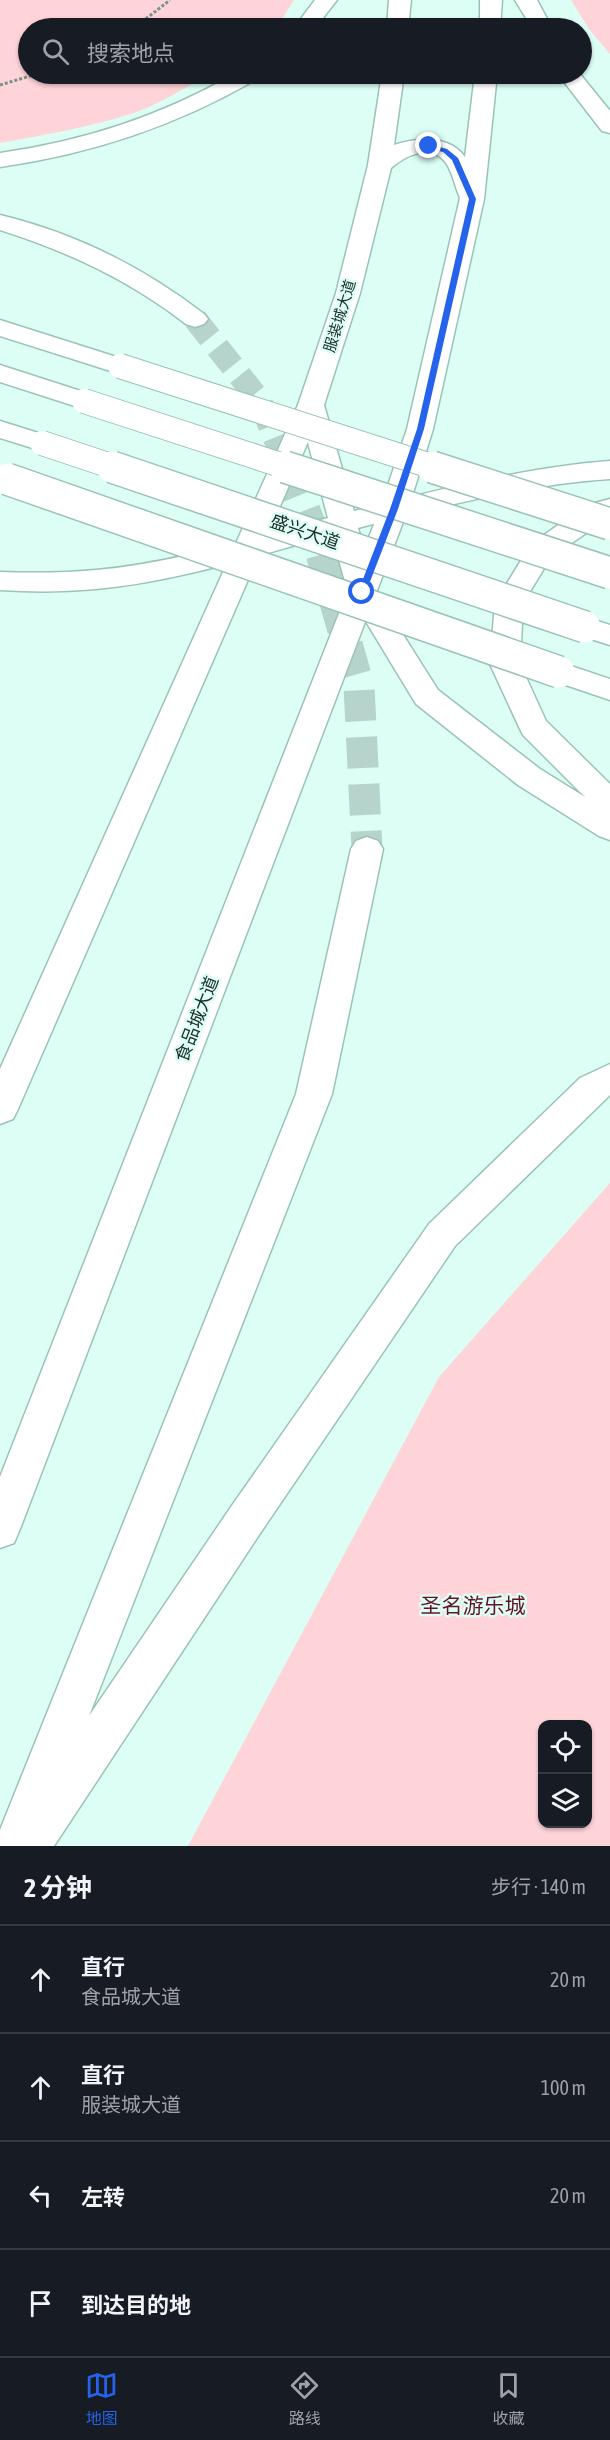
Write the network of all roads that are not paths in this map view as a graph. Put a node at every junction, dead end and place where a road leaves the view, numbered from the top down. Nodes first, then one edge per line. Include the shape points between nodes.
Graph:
1 (326, 0) edge
2 (400, 0) edge
3 (491, 0) edge
4 (526, 0) edge
5 (312, 18) edge
6 (399, 18) edge
7 (490, 18) edge
8 (536, 18) edge
9 (233, 84) edge
10 (392, 84) edge
11 (485, 84) edge
12 (577, 84) edge
13 (610, 126) edge
14 (0, 160) edge
15 (380, 165) junction
16 (472, 199) junction
17 (0, 222) edge
18 (195, 319) tunnel mouth
19 (0, 328) edge
20 (0, 373) edge
21 (311, 405) junction
22 (0, 429) edge
23 (610, 470) edge
24 (3, 478) edge
25 (610, 507) edge
26 (394, 509) junction
27 (343, 523) junction
28 (610, 524) edge
29 (248, 547) junction
30 (610, 573) edge
31 (0, 581) edge
32 (362, 592) junction
33 (598, 631) edge
34 (610, 690) edge
35 (610, 803) edge
36 (610, 828) edge
37 (367, 849) tunnel mouth
38 (610, 1078) edge
39 (0, 1109) edge
40 (0, 1529) edge
41 (16, 1846) edge
42 (27, 1846) edge

1 - 5 main road
2 - 6 main road
3 - 7 main road
4 - 8 main road
9 - 14 main road via 166,116 97,141
10 - 15 main road, 服装城大道
11 - 16 main road
12 - 13 main road
15 - 16 main road via 413,146 445,150 455,159
15 - 21 main road, 服装城大道 via 348,293
16 - 26 main road via 420,429
17 - 18 main road via 61,241 124,269 162,291
19 - 28 main road, bridge
20 - 30 main road, bridge
21 - 27 main road
21 - 29 main road, 服装城大道
22 - 33 main road, 盛兴大道, bridge
23 - 26 main road via 580,472
24 - 34 main road, bridge
25 - 35 main road via 597,511 541,551 509,603 506,664 534,727
26 - 27 main road
26 - 32 main road, 食品城大道
27 - 29 main road
27 - 32 main road
29 - 31 main road via 132,577 24,584
29 - 39 main road
32 - 36 main road via 427,697 528,777
32 - 40 main road, 食品城大道
37 - 41 main road via 314,1094
38 - 42 main road via 592,1088 442,1235

